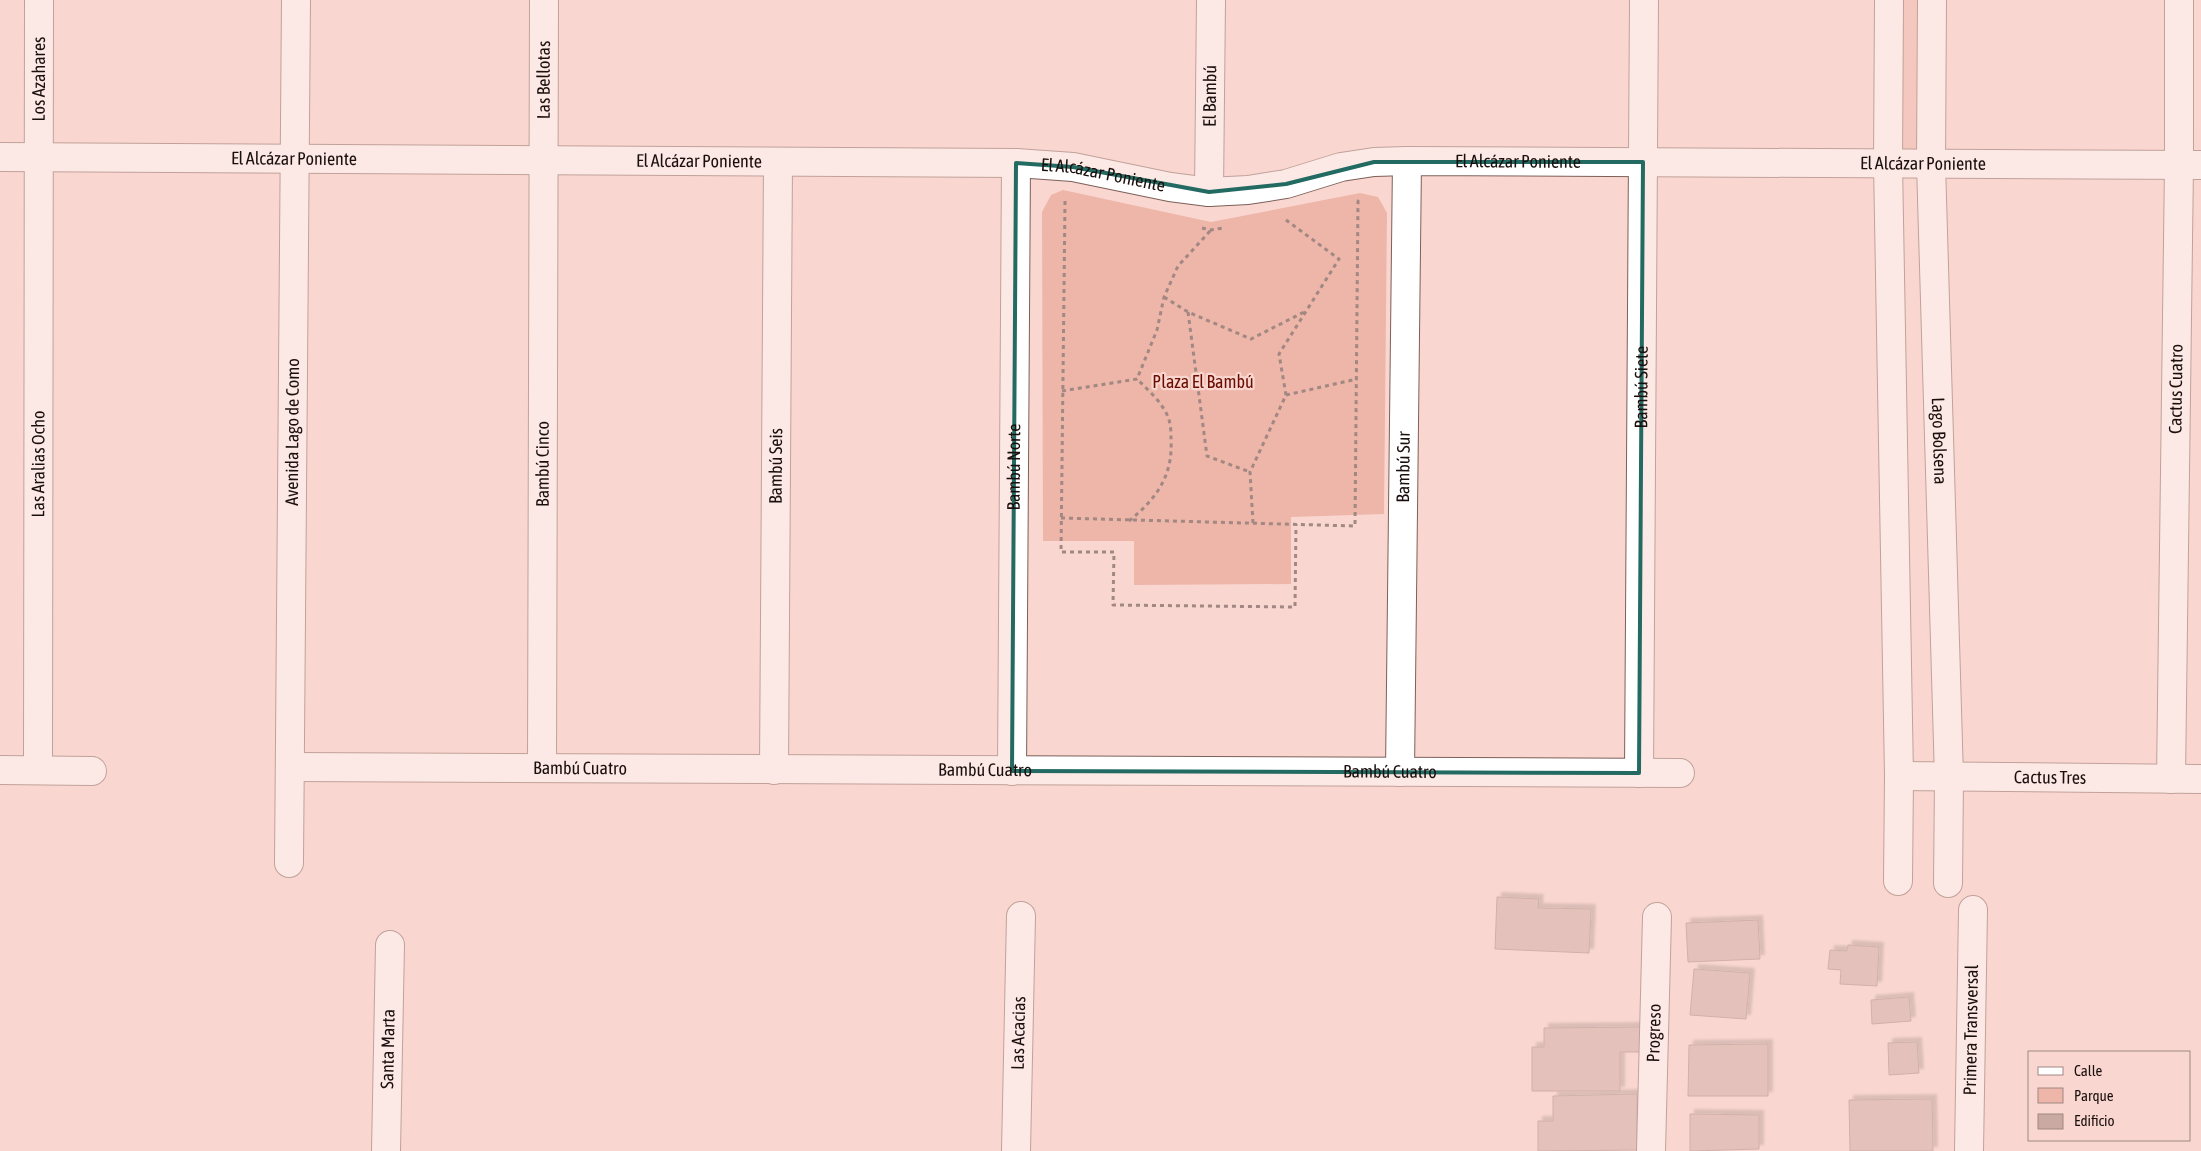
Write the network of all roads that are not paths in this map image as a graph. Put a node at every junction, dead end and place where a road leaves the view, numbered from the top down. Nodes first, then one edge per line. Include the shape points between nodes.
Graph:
1 (39, 0) edge
2 (296, 0) edge
3 (544, 0) edge
4 (1210, 0) edge
5 (1644, 0) edge
6 (1889, 0) edge
7 (1932, 0) edge
8 (2179, 0) edge
9 (0, 157) edge
10 (38, 157) junction
11 (296, 158) junction
12 (544, 160) junction
13 (1407, 161) junction
14 (778, 162) junction
15 (1643, 162) junction
16 (1016, 163) junction
17 (1888, 164) junction
18 (1931, 164) junction
19 (2190, 165) edge
20 (1209, 192) junction
21 (290, 767) junction
22 (542, 768) junction
23 (0, 770) edge
24 (38, 770) junction
25 (774, 770) junction
26 (92, 771) dead end
27 (1012, 771) junction
28 (1400, 772) junction
29 (1638, 773) junction
30 (1680, 773) dead end
31 (1899, 776) junction
32 (1949, 778) junction
33 (2171, 779) junction
34 (2201, 780) edge
35 (289, 863) dead end
36 (1898, 881) dead end
37 (1948, 883) dead end
38 (1973, 910) dead end
39 (1021, 916) dead end
40 (1657, 916) dead end
41 (390, 945) dead end
42 (386, 1151) edge
43 (1016, 1151) edge
44 (1651, 1151) edge
45 (1969, 1151) edge

1 - 10 street, Los Azahares
2 - 11 street, Avenida Lago de Como
3 - 12 street, Las Bellotas
4 - 20 street, El Bambú
5 - 15 street, Bambú Siete
6 - 17 street
7 - 18 street, Lago Bolsena
8 - 19 street, Cactus Cuatro
9 - 10 street, El Alcázar Poniente
10 - 11 street, El Alcázar Poniente
10 - 24 street, Las Aralias Ocho
11 - 12 street, El Alcázar Poniente
11 - 21 street, Avenida Lago de Como
12 - 14 street, El Alcázar Poniente
12 - 22 street, Bambú Cinco
13 - 15 street, El Alcázar Poniente
13 - 20 street, El Alcázar Poniente via 1374,162 1286,184
13 - 28 street, Bambú Sur
14 - 16 street, El Alcázar Poniente
14 - 25 street, Bambú Seis
15 - 17 street, El Alcázar Poniente
15 - 29 street, Bambú Siete
16 - 20 street, El Alcázar Poniente via 1073,167
16 - 27 street, Bambú Norte
17 - 18 street, El Alcázar Poniente
17 - 31 street
18 - 19 street, El Alcázar Poniente
18 - 32 street, Lago Bolsena
19 - 33 street, Cactus Cuatro
21 - 22 street, Bambú Cuatro
21 - 35 street, Avenida Lago de Como
22 - 25 street, Bambú Cuatro
23 - 24 street
24 - 26 street
25 - 27 street, Bambú Cuatro
27 - 28 street, Bambú Cuatro
28 - 29 street, Bambú Cuatro
29 - 30 street, Bambú Cuatro
31 - 32 street, Cactus Tres
31 - 36 street
32 - 33 street, Cactus Tres
32 - 37 street, Lago Bolsena
33 - 34 street, Cactus Tres
38 - 45 street, Primera Transversal
39 - 43 street, Las Acacias
40 - 44 street, Progreso
41 - 42 street, Santa Marta

